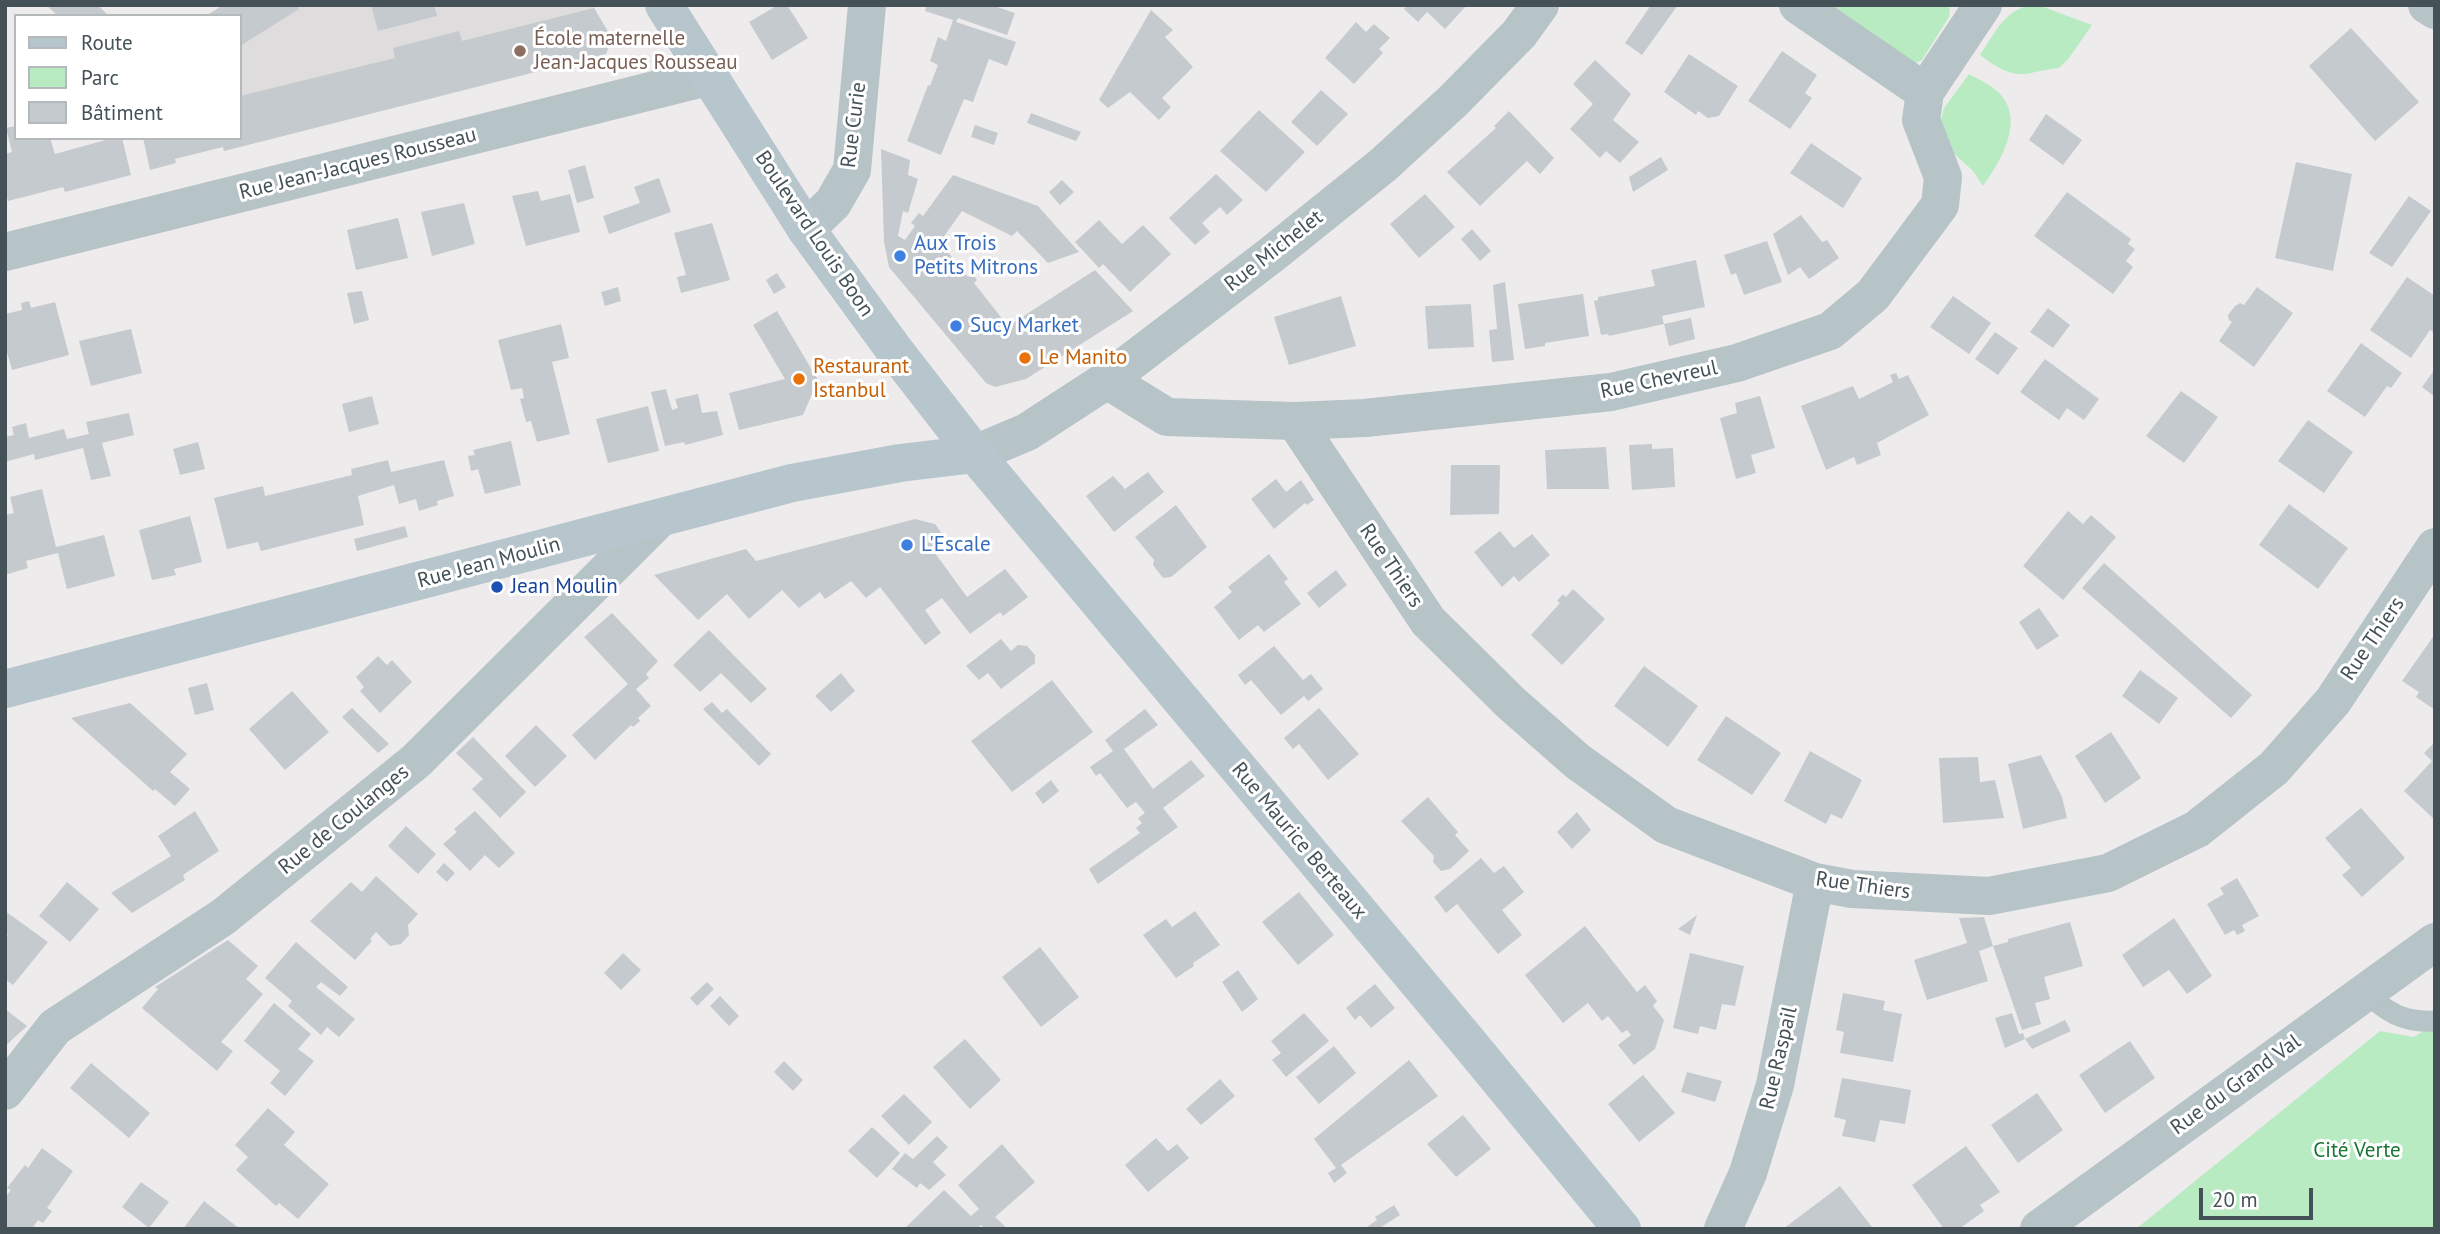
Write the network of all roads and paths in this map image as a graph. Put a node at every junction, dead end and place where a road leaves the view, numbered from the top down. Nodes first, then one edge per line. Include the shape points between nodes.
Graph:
1 (664, 5) edge
2 (867, 5) edge
3 (1540, 5) edge
4 (1798, 5) edge
5 (2427, 5) edge
6 (1980, 6) edge
7 (2435, 10) edge
8 (711, 76) junction
9 (1925, 92) junction
10 (806, 229) junction
11 (5, 252) edge
12 (1107, 380) junction
13 (1295, 421) junction
14 (975, 454) junction
15 (660, 518) junction
16 (2435, 547) edge
17 (5, 689) edge
18 (1815, 882) junction
19 (2435, 942) edge
20 (2367, 990) junction
21 (2435, 1021) edge
22 (5, 1091) edge
23 (1622, 1229) edge
24 (1723, 1229) edge
25 (2039, 1229) edge

1 - 8 street, Boulevard Louis Boon
2 - 10 street, Rue Curie via 852,170 833,203
3 - 12 street, Rue Michelet via 1519,34 1383,165
4 - 9 street
5 - 7 street
6 - 9 street
8 - 10 street, Boulevard Louis Boon
8 - 11 street, Rue Jean-Jacques Rousseau
9 - 13 street, Rue Chevreul via 1921,120 1943,177 1940,205 1873,295 1830,331 1737,363 1611,392
10 - 14 street, Boulevard Louis Boon
12 - 13 street, Rue Chevreul via 1167,417
12 - 14 street, Rue Michelet via 1027,432
13 - 18 street, Rue Thiers via 1428,621 1520,712 1577,761 1666,825
14 - 15 street, Rue Jean Moulin via 792,483
14 - 23 street, Rue Maurice Berteaux
15 - 17 street, Rue Jean Moulin
15 - 22 street, Rue de Coulanges via 416,761 223,917 55,1027
16 - 18 street, Rue Thiers via 2333,701 2274,768 2197,828 2108,873 1989,896 1852,889
18 - 24 street, Rue Raspail via 1775,1086 1748,1173
19 - 20 street, Rue du Grand Val
20 - 21 lane via 2394,1016
20 - 25 street, Rue du Grand Val

